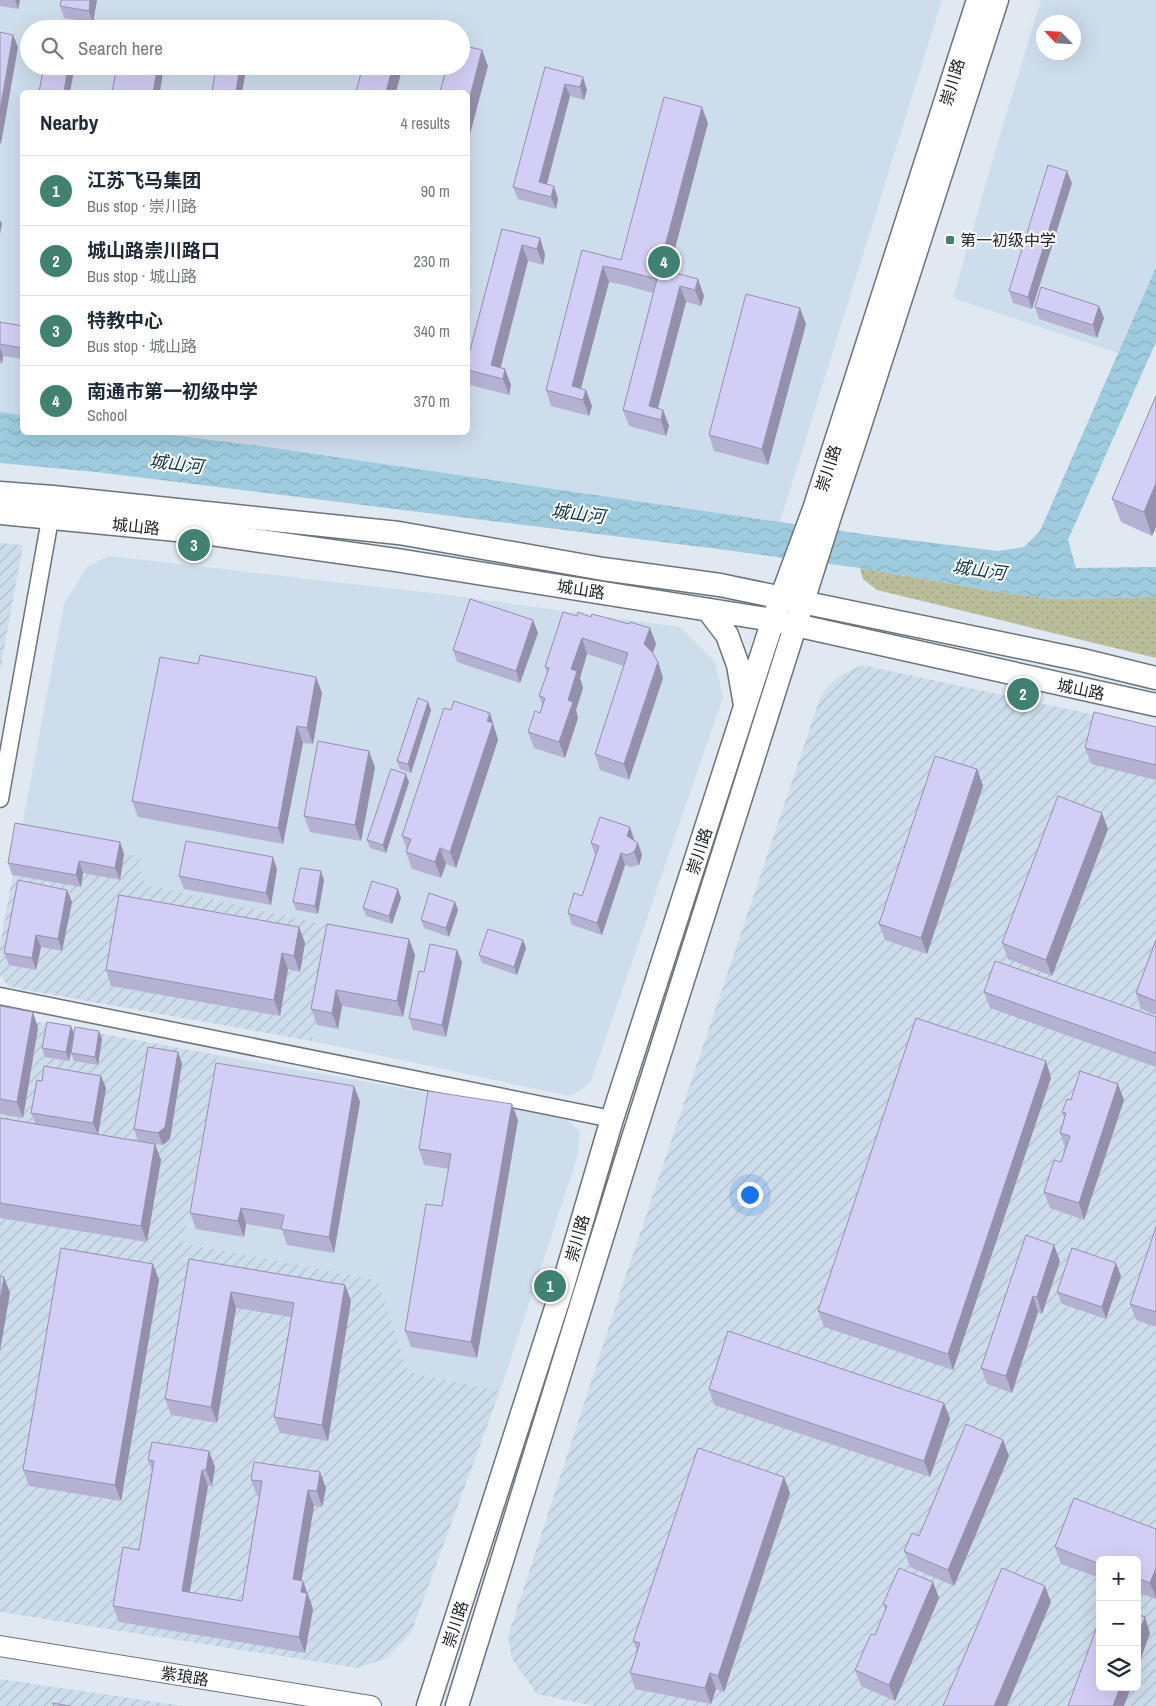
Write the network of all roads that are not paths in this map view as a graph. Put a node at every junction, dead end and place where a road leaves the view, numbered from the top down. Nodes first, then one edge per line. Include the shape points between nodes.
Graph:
1 (978, 0) edge
2 (997, 0) edge
3 (0, 493) edge
4 (52, 507) junction
5 (822, 511) junction
6 (0, 513) edge
7 (796, 590) junction
8 (708, 610) junction
9 (773, 620) junction
10 (796, 625) junction
11 (1156, 678) edge
12 (1156, 705) edge
13 (745, 707) junction
14 (0, 799) edge
15 (0, 996) edge
16 (612, 1119) junction
17 (0, 1646) edge
18 (371, 1706) edge
19 (428, 1706) edge
20 (457, 1706) edge

1 - 5 main road, 崇川路
2 - 5 main road, 崇川路
3 - 4 main road, 城山路
4 - 6 main road, 城山路
4 - 7 main road, 城山路 via 399,533 603,569 720,585
4 - 8 main road, 城山路
4 - 14 street
5 - 7 main road, 崇川路
7 - 9 main road, 崇川路
7 - 10 main road, 崇川路
7 - 11 main road, 城山路
8 - 9 main road, 城山路
8 - 13 main road via 727,635 738,665
9 - 10 main road, 城山路
9 - 13 main road, 崇川路
10 - 12 main road, 城山路
10 - 20 main road, 崇川路
13 - 16 main road, 崇川路
15 - 16 street
16 - 19 main road, 崇川路 via 562,1289
17 - 18 street, 紫琅路

